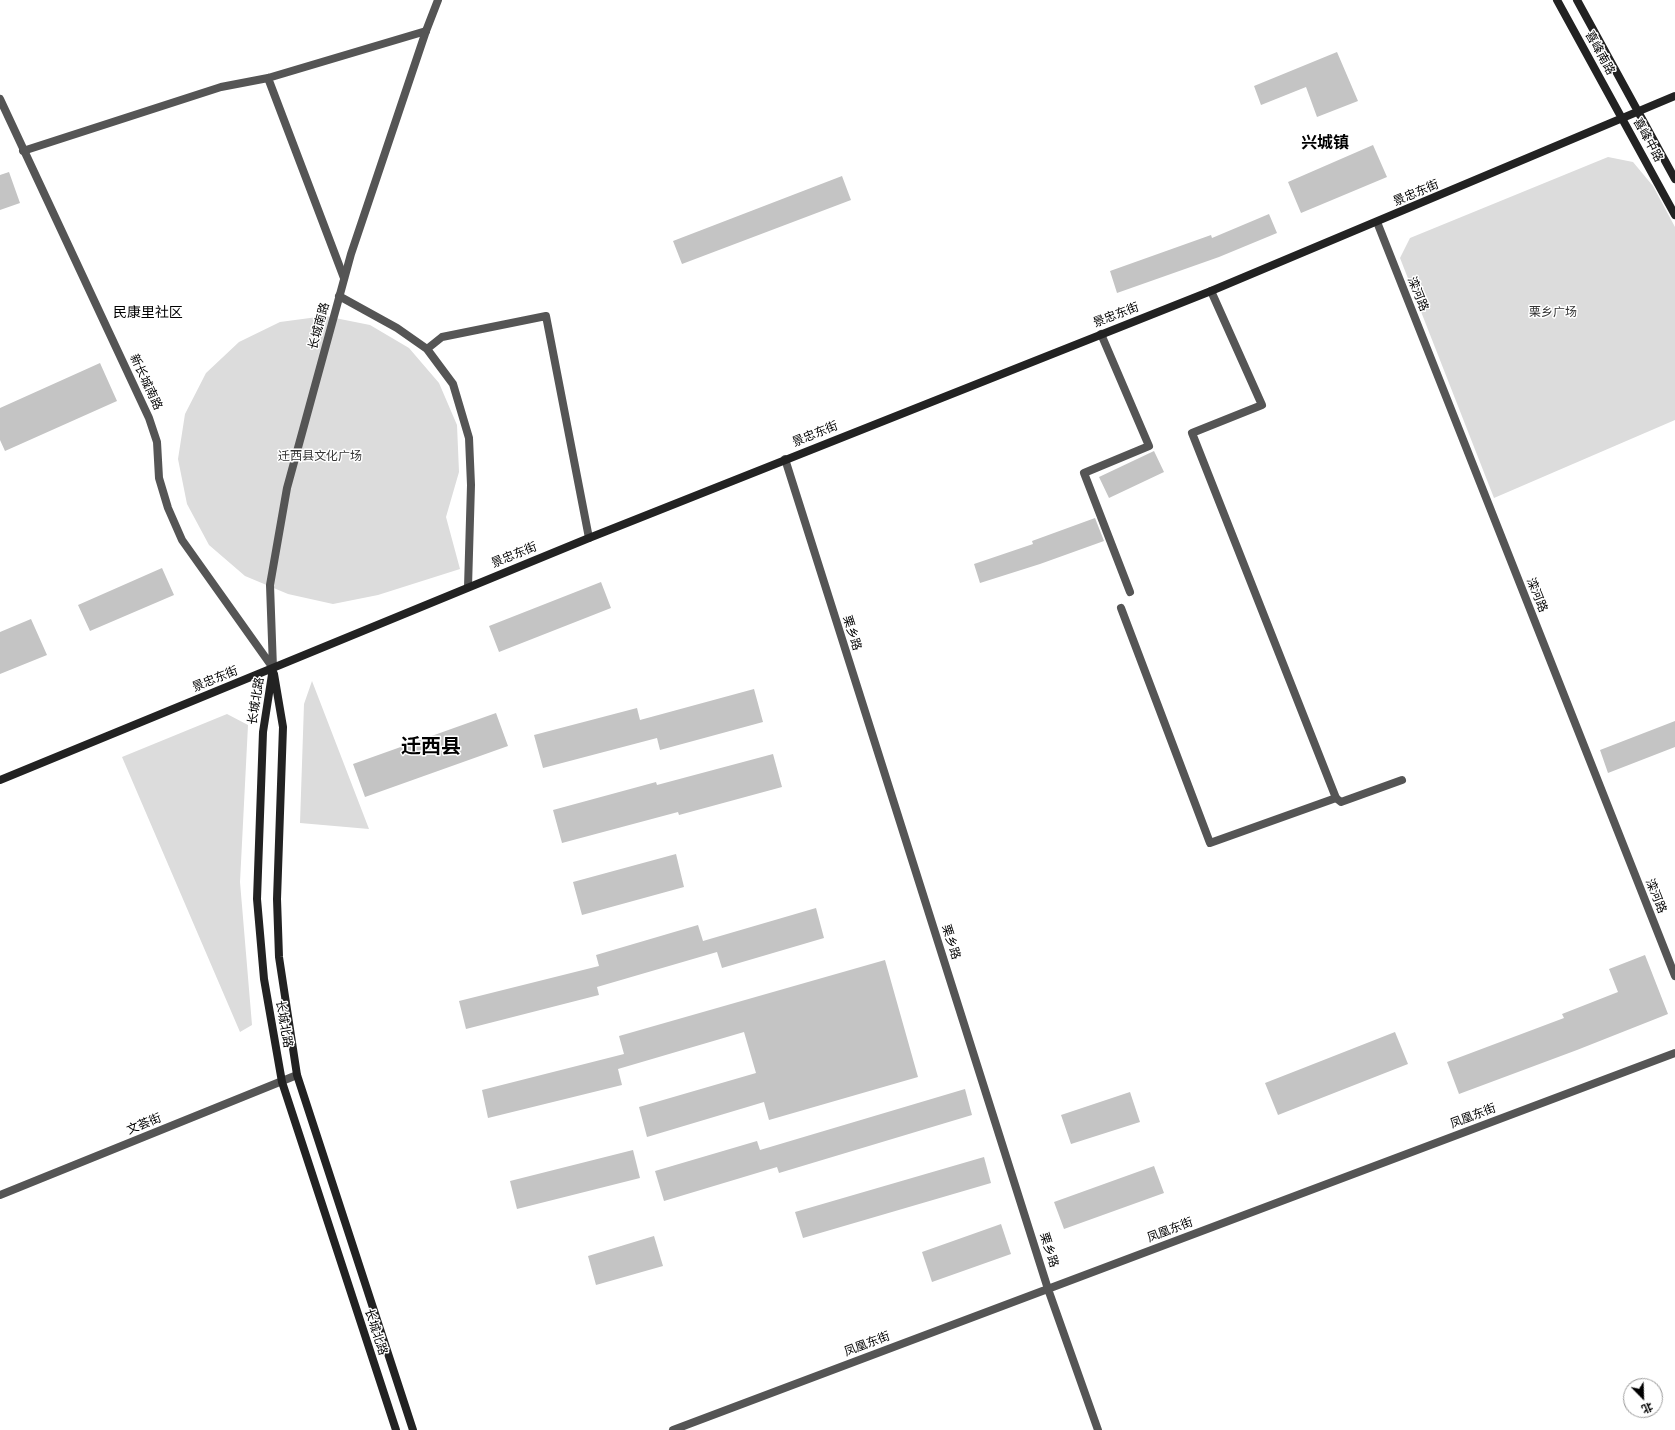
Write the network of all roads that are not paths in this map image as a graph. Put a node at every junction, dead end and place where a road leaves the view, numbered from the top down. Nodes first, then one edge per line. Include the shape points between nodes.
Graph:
1 (438, 0) edge
2 (1557, 0) edge
3 (1577, 0) edge
4 (426, 31) junction
5 (268, 78) junction
6 (1675, 96) edge
7 (0, 99) edge
8 (1638, 112) junction
9 (1622, 118) junction
10 (23, 151) junction
11 (1675, 179) edge
12 (1675, 215) edge
13 (1377, 222) junction
14 (344, 278) junction
15 (1211, 291) junction
16 (339, 296) junction
17 (1101, 334) junction
18 (427, 349) junction
19 (785, 459) junction
20 (589, 538) junction
21 (468, 587) junction
22 (1130, 592) dead end
23 (1121, 608) dead end
24 (273, 668) junction
25 (0, 780) edge
26 (1402, 780) dead end
27 (1336, 798) junction
28 (1675, 976) edge
29 (1675, 1052) edge
30 (297, 1075) junction
31 (282, 1082) junction
32 (0, 1195) edge
33 (1048, 1289) junction
34 (396, 1430) edge
35 (413, 1430) edge
36 (673, 1430) edge
37 (1098, 1430) edge

1 - 4 street, 长城南路
2 - 9 main road, 喜峰南路
3 - 8 main road, 喜峰南路
4 - 5 street
4 - 14 street, 长城南路
5 - 10 street via 221,88
5 - 14 street
6 - 8 main road, 景忠东街
7 - 10 street, 新长城南路
8 - 9 main road, 景忠东街
8 - 11 main road, 喜峰中路
9 - 12 main road, 喜峰中路
9 - 13 main road, 景忠东街
10 - 24 street, 新长城南路 via 149,418 156,442 159,478 182,540
13 - 15 main road, 景忠东街
13 - 28 street, 滦河路
14 - 16 street, 长城南路
15 - 17 main road, 景忠东街
15 - 27 street via 1262,405 1192,433
16 - 18 street via 397,328
16 - 24 street, 长城南路 via 287,488 270,585
17 - 19 main road, 景忠东街
17 - 22 street via 1149,446 1084,473
18 - 20 street via 442,336 546,316
18 - 21 street via 453,384 469,438 471,484
19 - 20 main road, 景忠东街
19 - 33 street, 栗乡路
20 - 21 main road, 景忠东街
21 - 24 main road, 景忠东街
23 - 27 street via 1210,843
24 - 25 main road, 景忠东街
24 - 30 main road, 长城北路 via 282,727 277,899 278,957
24 - 31 main road, 长城北路 via 263,732 257,899 264,979
26 - 27 street via 1340,802
29 - 33 street, 凤凰东街
30 - 31 street, 文荟街
30 - 35 main road, 长城北路
31 - 32 street, 文荟街
31 - 34 main road, 长城北路
33 - 36 street, 凤凰东街
33 - 37 street, 栗乡路

